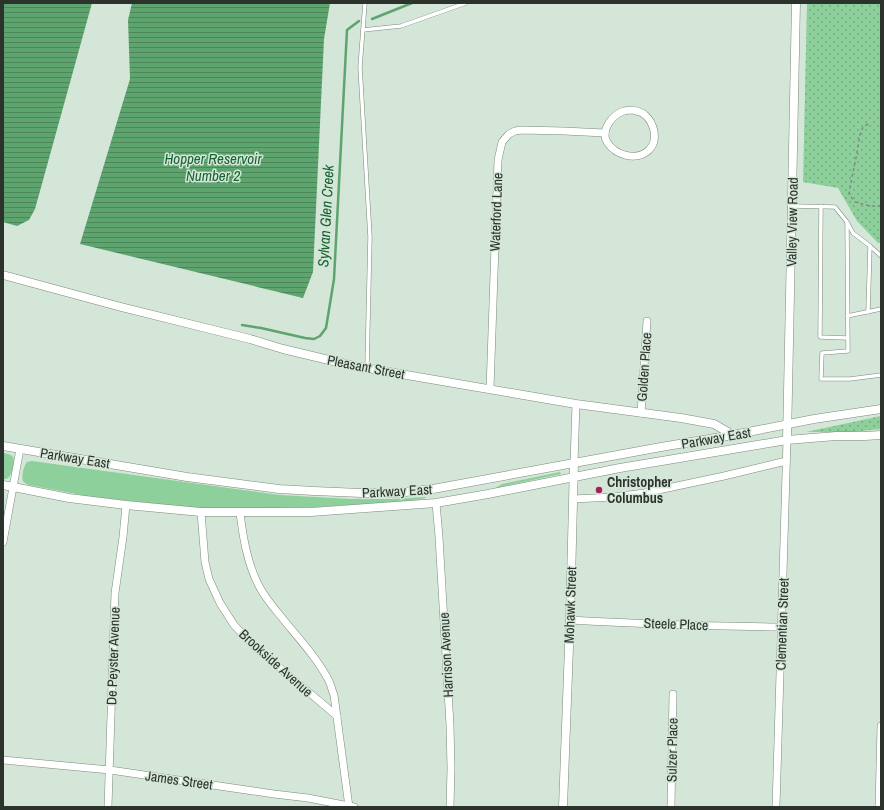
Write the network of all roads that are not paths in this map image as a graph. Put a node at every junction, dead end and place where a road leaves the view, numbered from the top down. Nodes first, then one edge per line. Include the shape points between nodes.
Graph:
1 (365, 3) edge
2 (466, 3) edge
3 (796, 3) edge
4 (363, 30) junction
5 (605, 133) junction
6 (792, 206) junction
7 (821, 206) junction
8 (847, 222) junction
9 (870, 246) junction
10 (881, 256) edge
11 (3, 275) edge
12 (881, 309) edge
13 (868, 312) junction
14 (847, 316) junction
15 (647, 320) dead end
16 (847, 338) junction
17 (367, 369) junction
18 (881, 375) edge
19 (490, 389) junction
20 (576, 404) junction
21 (881, 409) edge
22 (641, 413) junction
23 (788, 424) junction
24 (733, 435) junction
25 (881, 435) edge
26 (787, 440) junction
27 (3, 446) edge
28 (20, 450) junction
29 (786, 461) junction
30 (574, 463) junction
31 (574, 477) junction
32 (3, 485) edge
33 (13, 487) junction
34 (573, 499) junction
35 (436, 503) junction
36 (126, 505) junction
37 (201, 512) junction
38 (240, 513) junction
39 (3, 542) edge
40 (570, 620) junction
41 (781, 627) junction
42 (673, 694) dead end
43 (337, 716) junction
44 (881, 726) edge
45 (3, 760) edge
46 (110, 770) junction
47 (351, 806) edge
48 (108, 807) edge
49 (450, 807) edge
50 (563, 807) edge
51 (671, 807) edge
52 (776, 807) edge
53 (879, 807) edge

1 - 4 lane
2 - 4 lane via 401,26
3 - 6 street, Valley View Road
4 - 17 lane via 360,67 370,238
5 - 5 street via 606,140 613,149 623,155 633,156 650,149 655,134 652,122 644,114 633,110 614,116
5 - 19 street, Waterford Lane via 522,130 509,134 502,142 498,160
6 - 7 lane
6 - 23 street, Valley View Road
7 - 8 lane via 836,207
7 - 16 lane via 820,337
8 - 9 lane via 853,233
8 - 14 lane
9 - 10 lane
9 - 13 lane
11 - 17 street, Pleasant Street
12 - 13 lane
13 - 14 lane
14 - 16 lane
15 - 22 street, Golden Place
16 - 18 lane via 848,351 822,353 821,379 850,380
17 - 19 street, Pleasant Street
19 - 20 street, Pleasant Street
20 - 22 street, Pleasant Street
20 - 30 street, Mohawk Street
21 - 23 street, Parkway East
22 - 24 street, Pleasant Street via 714,424
23 - 24 street, Parkway East
23 - 26 street, Valley View Road
24 - 30 street, Parkway East
25 - 26 street
26 - 29 street, Clementian Street
26 - 31 street, Parkway East
27 - 28 street, Parkway East
28 - 30 street, Parkway East via 264,487 361,493 433,489
28 - 33 street
29 - 34 street via 644,493
29 - 41 street, Clementian Street
30 - 31 street, Mohawk Street
31 - 34 street, Mohawk Street
31 - 35 street, Parkway East
32 - 33 street, Parkway East
33 - 36 street, Parkway East via 69,498
33 - 39 street
34 - 40 street, Mohawk Street
35 - 38 street, Parkway East via 311,512
35 - 49 street, Harrison Avenue via 450,725
36 - 37 street, Parkway East
36 - 46 street, De Peyster Avenue via 116,594
37 - 38 street, Parkway East
37 - 43 street, Brookside Avenue via 209,579 234,625 255,647
38 - 43 street, Brookside Avenue via 249,562 258,585 317,660 334,695
40 - 41 street, Steele Place
40 - 50 street, Mohawk Street
41 - 52 street, Clementian Street
42 - 51 street, Sulzer Place
43 - 47 street, Brookside Avenue
44 - 53 street
45 - 46 street, James Street
46 - 47 street, James Street
46 - 48 street, De Peyster Avenue

